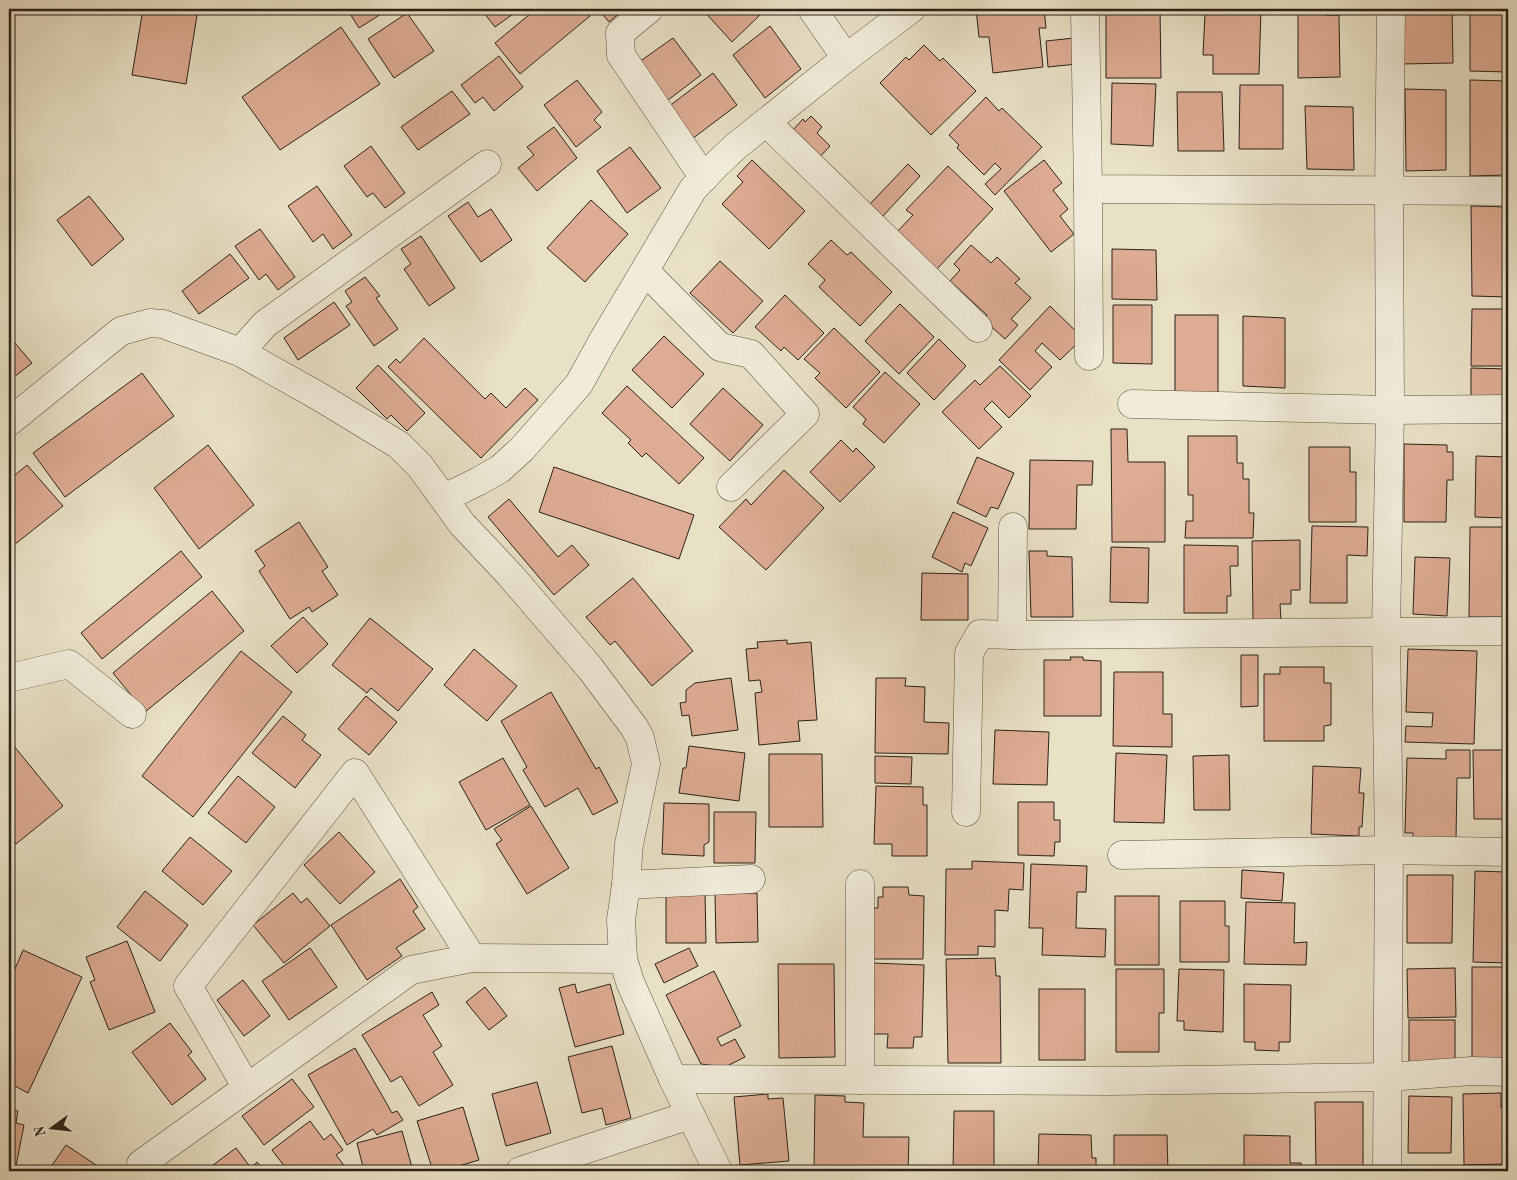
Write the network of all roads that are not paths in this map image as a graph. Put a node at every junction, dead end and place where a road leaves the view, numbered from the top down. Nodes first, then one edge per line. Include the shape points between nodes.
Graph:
1 (649, 9) edge
2 (812, 9) edge
3 (911, 9) edge
4 (1085, 9) edge
5 (1391, 9) edge
6 (846, 58) junction
7 (766, 122) junction
8 (486, 164) dead end
9 (704, 178) junction
10 (1088, 190) junction
11 (1389, 191) junction
12 (1508, 191) edge
13 (645, 271) junction
14 (978, 328) dead end
15 (240, 352) junction
16 (1089, 356) dead end
17 (1132, 404) dead end
18 (1508, 409) edge
19 (1390, 410) junction
20 (9, 422) edge
21 (732, 487) dead end
22 (444, 498) junction
23 (1012, 527) dead end
24 (1386, 631) junction
25 (1508, 631) edge
26 (1012, 635) junction
27 (9, 678) edge
28 (132, 714) dead end
29 (966, 812) dead end
30 (1389, 850) junction
31 (1508, 852) edge
32 (1122, 855) dead end
33 (751, 879) dead end
34 (860, 884) dead end
35 (626, 885) junction
36 (472, 958) junction
37 (624, 959) junction
38 (1508, 1072) edge
39 (1387, 1077) junction
40 (672, 1079) junction
41 (860, 1080) junction
42 (247, 1088) junction
43 (690, 1115) junction
44 (144, 1171) edge
45 (520, 1171) edge
46 (718, 1171) edge
47 (1387, 1171) edge

1 - 9 street via 620,33 621,55
2 - 6 street
3 - 6 street
4 - 10 street
5 - 11 street
6 - 7 street
7 - 9 street
7 - 14 street
8 - 15 street via 265,324
9 - 13 street via 694,189
10 - 11 street
10 - 16 street
11 - 12 street
11 - 19 street
13 - 21 street via 720,347 751,354 805,414
13 - 22 street via 579,384 540,429 500,469
15 - 20 street via 163,324 134,327 121,331
15 - 22 street via 399,446 420,466
17 - 19 street
18 - 19 street
19 - 24 street
22 - 35 street via 462,524 590,668 640,738 646,764 629,844
23 - 26 street
24 - 25 street
24 - 26 street
24 - 30 street
26 - 29 street via 980,634 970,653
27 - 28 street via 68,664
30 - 31 street
30 - 32 street
30 - 39 street
33 - 35 street
34 - 41 street
35 - 37 street via 621,920
36 - 37 street
36 - 42 street via 410,970
36 - 42 street via 355,773 188,986
37 - 40 street via 630,982
38 - 39 street
39 - 41 street
39 - 47 street
40 - 41 street
40 - 43 street
42 - 44 street via 141,1164
43 - 45 street
43 - 46 street

